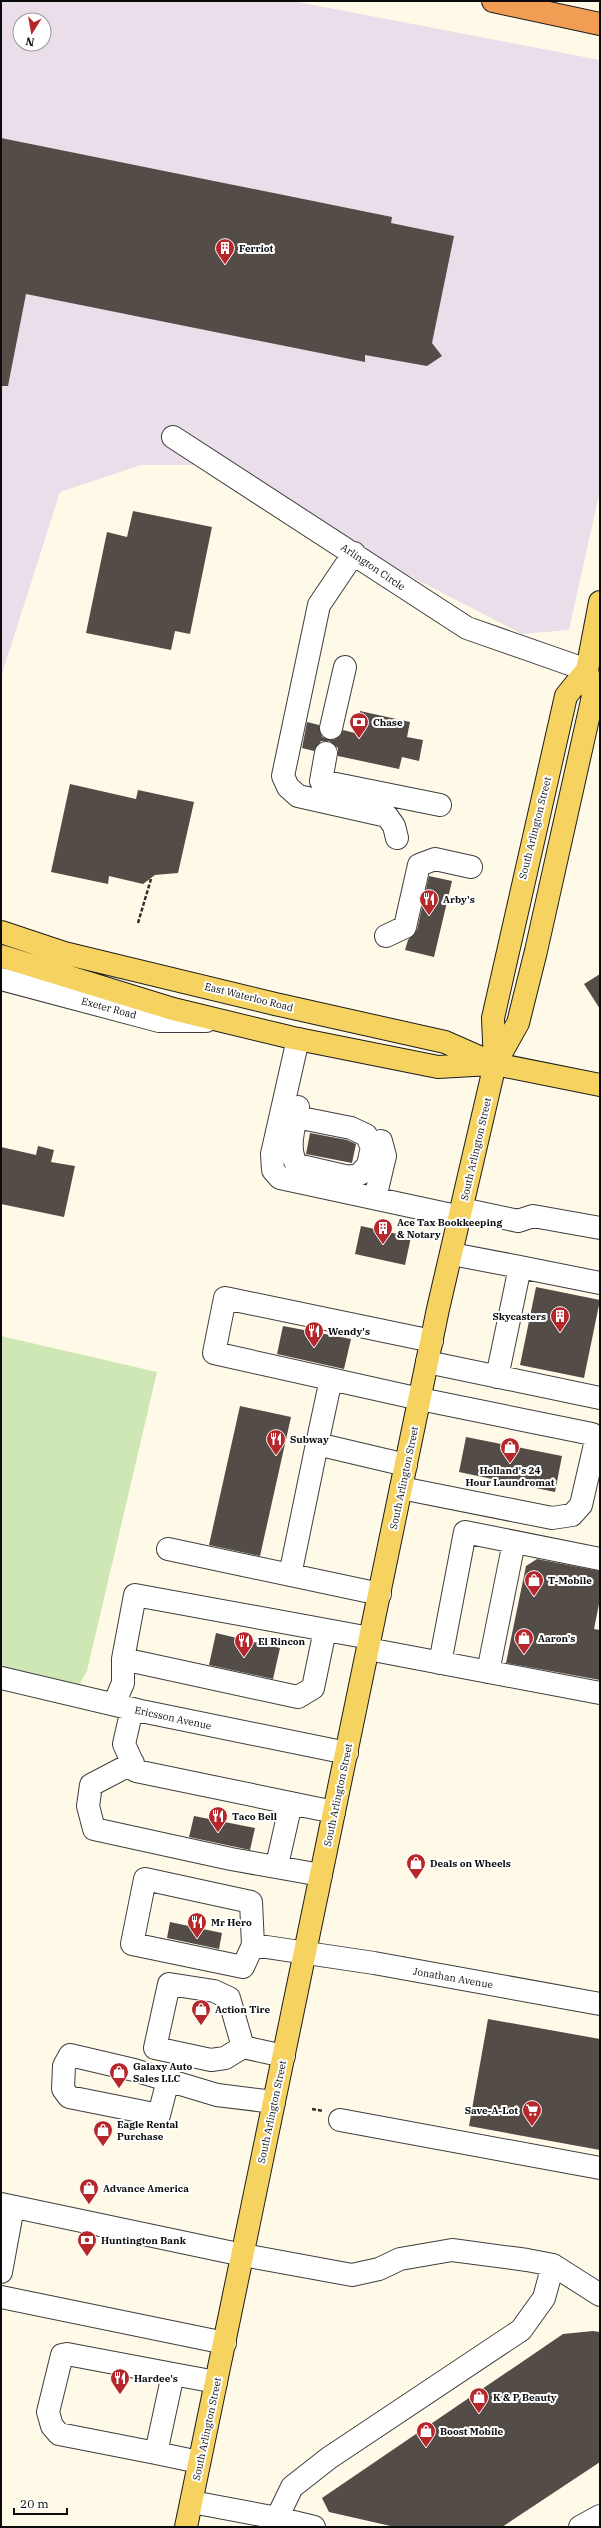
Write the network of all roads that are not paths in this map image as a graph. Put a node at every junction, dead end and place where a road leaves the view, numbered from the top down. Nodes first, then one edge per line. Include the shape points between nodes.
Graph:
1 (493, 1) edge
2 (600, 24) edge
3 (173, 437) dead end
4 (354, 553) junction
5 (600, 602) edge
6 (345, 667) dead end
7 (587, 670) junction
8 (331, 728) dead end
9 (326, 753) dead end
10 (440, 805) dead end
11 (396, 838) dead end
12 (472, 867) dead end
13 (1, 932) edge
14 (386, 936) dead end
15 (1, 956) edge
16 (1, 979) edge
17 (219, 1020) junction
18 (298, 1039) junction
19 (495, 1064) junction
20 (600, 1084) edge
21 (293, 1109) junction
22 (375, 1198) junction
23 (462, 1213) junction
24 (600, 1228) edge
25 (452, 1254) junction
26 (520, 1267) junction
27 (600, 1283) edge
28 (430, 1352) junction
29 (497, 1377) junction
30 (330, 1379) junction
31 (600, 1397) edge
32 (420, 1399) junction
33 (317, 1444) junction
34 (406, 1465) junction
35 (401, 1488) junction
36 (514, 1542) junction
37 (168, 1549) dead end
38 (600, 1560) edge
39 (290, 1575) junction
40 (380, 1594) junction
41 (324, 1630) junction
42 (369, 1644) junction
43 (123, 1659) junction
44 (440, 1663) junction
45 (488, 1672) junction
46 (1, 1678) edge
47 (600, 1693) edge
48 (123, 1707) junction
49 (347, 1753) junction
50 (132, 1763) junction
51 (291, 1803) junction
52 (334, 1812) junction
53 (277, 1866) junction
54 (321, 1875) junction
55 (253, 1945) junction
56 (306, 1952) junction
57 (600, 2004) edge
58 (243, 2047) dead end
59 (284, 2056) junction
60 (168, 2080) dead end
61 (274, 2102) junction
62 (340, 2120) dead end
63 (600, 2168) edge
64 (7, 2205) edge
65 (243, 2255) junction
66 (553, 2265) junction
67 (1, 2272) edge
68 (600, 2295) edge
69 (1, 2296) edge
70 (225, 2343) junction
71 (173, 2374) junction
72 (216, 2382) junction
73 (156, 2453) junction
74 (199, 2462) junction
75 (192, 2502) junction
76 (600, 2516) edge
77 (277, 2518) junction
78 (186, 2527) edge
79 (314, 2527) edge
80 (580, 2527) edge

1 - 2 highway
3 - 4 street, Arlington Circle
4 - 7 street, Arlington Circle via 426,604 467,628
4 - 11 street via 319,605 283,776 288,787 298,796 387,816 394,826
5 - 7 main road, South Arlington Street
6 - 8 street
7 - 19 main road, South Arlington Street via 593,696 538,943 518,1023
7 - 19 main road, South Arlington Street via 566,696 492,1018
9 - 10 street via 321,781
12 - 14 street via 435,859 419,865 405,927
13 - 19 main road, East Waterloo Road via 64,952 143,972 445,1042
15 - 17 main road, East Waterloo Road via 173,1009
16 - 17 street, Exeter Road via 159,1022
17 - 18 main road, East Waterloo Road
18 - 19 main road, East Waterloo Road via 438,1067
18 - 21 street
19 - 20 main road, East Waterloo Road
19 - 23 main road, South Arlington Street
21 - 22 street via 367,1122 380,1137 385,1156
21 - 22 street via 272,1154 273,1170 280,1178
22 - 23 street
23 - 24 street via 518,1221 533,1216
23 - 25 main road, South Arlington Street
25 - 26 street
25 - 28 main road, South Arlington Street
26 - 27 street
26 - 29 street
28 - 29 street
28 - 30 street via 225,1298 214,1353
28 - 32 main road, South Arlington Street
29 - 31 street
30 - 32 street
30 - 33 street
32 - 34 main road, South Arlington Street
32 - 35 street via 592,1434 596,1440 581,1505 572,1515 552,1518
33 - 34 street
33 - 39 street
34 - 35 main road, South Arlington Street
35 - 40 main road, South Arlington Street
36 - 38 street
36 - 44 street via 465,1532
36 - 45 street
37 - 39 street
39 - 40 street
40 - 42 main road, South Arlington Street
41 - 42 street
41 - 43 street via 313,1688 298,1697
41 - 43 street via 135,1594
42 - 44 street
42 - 49 main road, South Arlington Street
43 - 48 street
44 - 45 street
45 - 47 street
46 - 48 street, Ericsson Avenue
48 - 49 street, Ericsson Avenue
48 - 50 street via 124,1744
49 - 52 main road, South Arlington Street
50 - 51 street via 136,1771
50 - 53 street via 91,1786 88,1806 94,1829 231,1859
51 - 52 street
51 - 53 street
52 - 54 main road, South Arlington Street
53 - 54 street
54 - 56 main road, South Arlington Street
55 - 55 street via 251,1902 145,1879 132,1944 243,1967
55 - 56 street, Jonathan Avenue
56 - 57 street, Jonathan Avenue
56 - 59 main road, South Arlington Street
58 - 59 street
59 - 61 main road, South Arlington Street
60 - 61 street via 217,2095
61 - 65 main road, South Arlington Street
62 - 63 street
64 - 65 street
64 - 67 street
65 - 66 street via 352,2275 379,2269 400,2259 452,2250
65 - 70 main road, South Arlington Street
66 - 68 street
66 - 77 street via 544,2298 521,2330 329,2458 292,2487
69 - 70 street
70 - 72 main road, South Arlington Street
71 - 72 street
71 - 73 street
71 - 73 street via 62,2355 48,2412 52,2426 59,2434
72 - 74 main road, South Arlington Street
73 - 74 street
74 - 75 main road, South Arlington Street
75 - 77 street
75 - 78 main road, South Arlington Street
76 - 80 street
77 - 79 street

